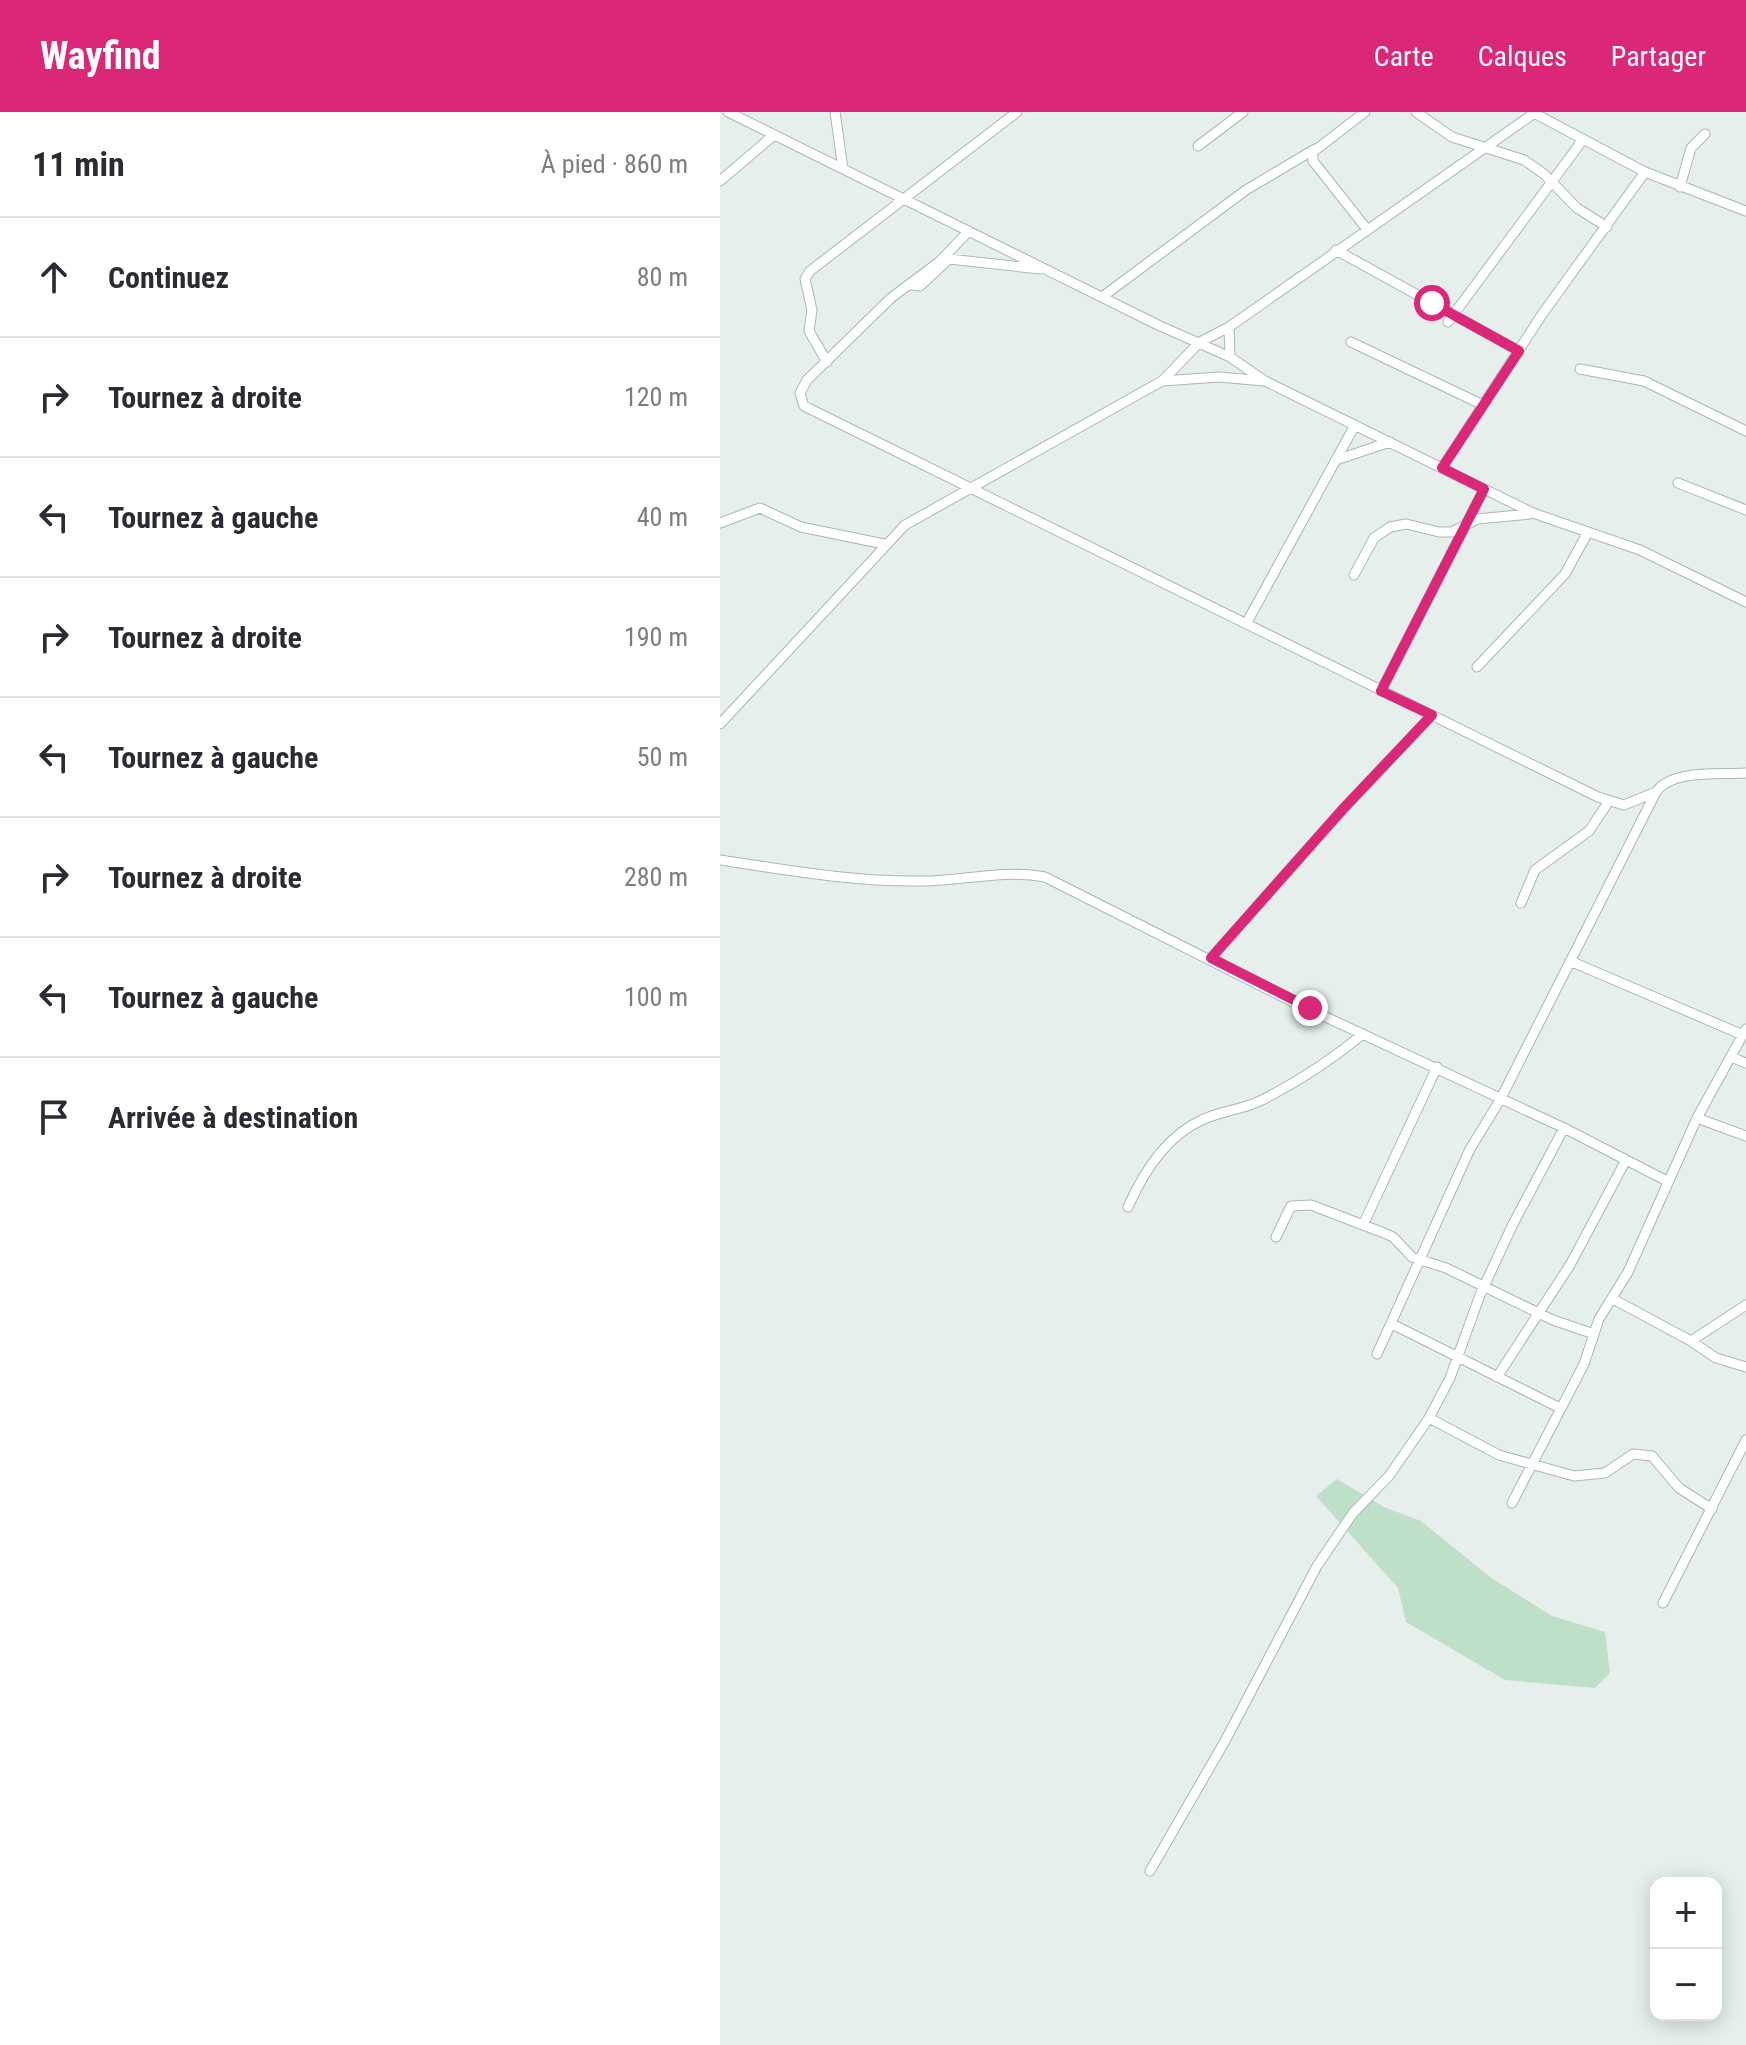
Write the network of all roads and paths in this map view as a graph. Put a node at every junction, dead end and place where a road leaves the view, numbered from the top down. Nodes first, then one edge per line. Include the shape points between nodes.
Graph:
1 (728, 112) edge
2 (835, 112) edge
3 (1017, 112) edge
4 (1243, 112) edge
5 (1365, 112) edge
6 (1416, 112) edge
7 (1534, 112) edge
8 (1705, 134) dead end
9 (774, 135) junction
10 (1582, 141) junction
11 (1198, 146) dead end
12 (1485, 148) junction
13 (1315, 149) junction
14 (843, 169) junction
15 (1645, 172) junction
16 (720, 181) edge
17 (1552, 183) junction
18 (1680, 187) junction
19 (903, 199) junction
20 (1746, 211) edge
21 (1607, 227) junction
22 (1366, 228) junction
23 (969, 231) junction
24 (1336, 250) junction
25 (1047, 270) junction
26 (911, 285) junction
27 (1102, 297) junction
28 (1450, 318) junction
29 (1229, 327) junction
30 (1200, 342) junction
31 (1351, 342) dead end
32 (1519, 351) junction
33 (1230, 357) junction
34 (827, 362) junction
35 (1580, 369) dead end
36 (1162, 381) junction
37 (1265, 381) junction
38 (1483, 405) junction
39 (1355, 425) junction
40 (1746, 431) edge
41 (1390, 442) junction
42 (1336, 460) junction
43 (1442, 468) junction
44 (1678, 483) dead end
45 (974, 489) junction
46 (1484, 489) junction
47 (1746, 510) edge
48 (1533, 513) junction
49 (720, 523) edge
50 (1466, 525) junction
51 (1588, 532) junction
52 (884, 544) junction
53 (1354, 575) dead end
54 (1746, 602) edge
55 (1246, 624) junction
56 (1477, 667) dead end
57 (1381, 691) junction
58 (1432, 715) junction
59 (720, 724) edge
60 (1746, 773) edge
61 (1656, 792) junction
62 (1609, 801) junction
63 (720, 860) edge
64 (1521, 903) dead end
65 (1211, 958) junction
66 (1570, 961) junction
67 (1744, 1032) edge
68 (1363, 1034) junction
69 (1731, 1057) junction
70 (1746, 1063) edge
71 (1437, 1067) junction
72 (1500, 1100) junction
73 (1697, 1118) junction
74 (1564, 1128) junction
75 (1746, 1136) edge
76 (1626, 1160) junction
77 (1667, 1181) junction
78 (1128, 1207) dead end
79 (1363, 1225) junction
80 (1276, 1237) dead end
81 (1422, 1259) junction
82 (1483, 1288) junction
83 (1613, 1299) junction
84 (1746, 1305) edge
85 (1539, 1311) junction
86 (1392, 1324) junction
87 (1594, 1334) junction
88 (1691, 1341) junction
89 (1377, 1354) dead end
90 (1458, 1357) junction
91 (1746, 1367) edge
92 (1497, 1377) junction
93 (1560, 1408) junction
94 (1429, 1418) junction
95 (1746, 1440) edge
96 (1534, 1465) junction
97 (1512, 1503) dead end
98 (1712, 1509) junction
99 (1663, 1603) dead end
100 (1150, 1871) dead end

1 - 9 street
2 - 14 street
3 - 19 street
4 - 11 street
5 - 13 street
6 - 12 street via 1452,137
7 - 10 street
7 - 12 street
8 - 18 street via 1691,148
9 - 14 street
9 - 16 street
10 - 15 street
10 - 17 street
12 - 17 street via 1524,160
12 - 22 street
13 - 22 street via 1313,161
13 - 27 street via 1246,190
14 - 19 street
15 - 18 street
15 - 21 street
17 - 21 street
17 - 28 street
18 - 20 street
19 - 23 street
19 - 34 street via 805,279 813,318 809,331
21 - 32 street
22 - 24 street
23 - 25 street
23 - 26 street
24 - 28 street
24 - 29 street
25 - 26 street via 949,259 920,286
25 - 27 street
26 - 34 street
27 - 30 street
28 - 32 street
29 - 30 street
29 - 33 street
30 - 33 street
30 - 36 street
31 - 38 street
32 - 38 street
33 - 37 street
34 - 45 street via 800,393 804,406
35 - 40 street via 1644,381
36 - 37 street
36 - 45 street
37 - 39 street
38 - 43 street
39 - 41 street
39 - 42 street
41 - 42 street
41 - 43 street
42 - 55 street
43 - 46 street
44 - 47 street
45 - 52 street via 905,525
45 - 55 street
46 - 48 street
46 - 50 street
48 - 50 street
48 - 51 street
49 - 52 street via 760,508 801,527
50 - 53 street via 1452,532 1406,524 1390,527 1374,538
50 - 57 street
51 - 54 street via 1640,550
51 - 56 street via 1565,574
52 - 59 street
55 - 57 street
57 - 58 street
58 - 62 street
58 - 65 street
60 - 61 street via 1684,777 1664,782
61 - 62 street via 1624,805
61 - 66 street
62 - 64 street via 1589,831 1535,870
63 - 65 street via 870,881 1023,873 1045,877
65 - 68 street
66 - 67 street
66 - 72 street
67 - 69 street
68 - 71 street
68 - 78 street via 1296,1083 1187,1128 1147,1168
69 - 70 street
69 - 73 street
71 - 72 street
71 - 79 street
72 - 74 street
72 - 81 street via 1470,1149
73 - 75 street
73 - 77 street
74 - 76 street
74 - 82 street
76 - 77 street
76 - 85 street
77 - 83 street
79 - 80 street via 1295,1204
79 - 81 street via 1393,1237 1406,1252
81 - 82 street
81 - 86 street
82 - 85 street
82 - 90 street
83 - 87 street
83 - 88 street
84 - 88 street
85 - 87 street
85 - 92 street
86 - 89 street
86 - 90 street
87 - 93 street
88 - 91 street via 1716,1358
90 - 92 street
90 - 94 street
92 - 93 street
93 - 96 street
94 - 96 street via 1499,1455
94 - 100 street via 1317,1566
95 - 98 street
96 - 97 street
96 - 98 street via 1583,1478 1605,1473 1633,1454 1652,1456 1679,1488
98 - 99 street

